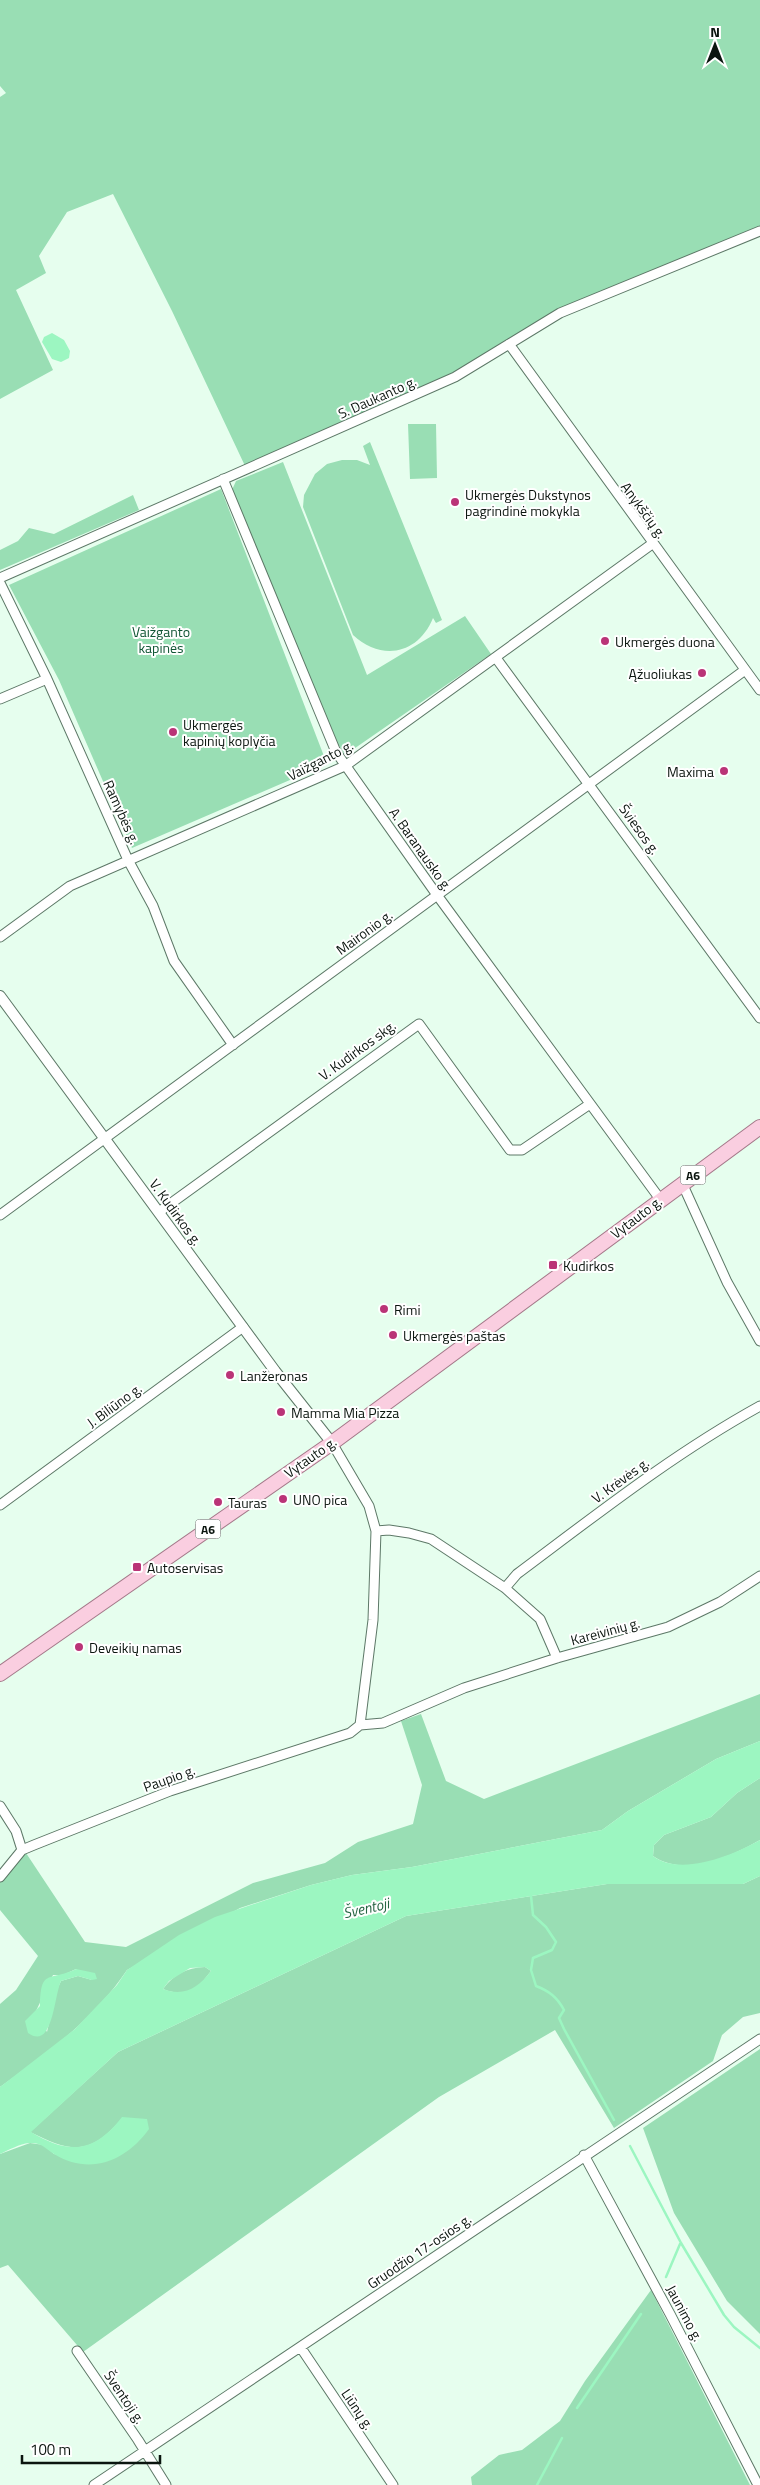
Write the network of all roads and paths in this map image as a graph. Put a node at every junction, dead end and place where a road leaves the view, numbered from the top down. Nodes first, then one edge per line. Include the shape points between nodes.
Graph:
1 (760, 231) edge
2 (509, 344) junction
3 (223, 479) junction
4 (652, 544) junction
5 (0, 578) edge
6 (0, 583) edge
7 (496, 658) junction
8 (744, 670) junction
9 (47, 679) junction
10 (760, 690) edge
11 (0, 699) edge
12 (345, 766) junction
13 (590, 784) junction
14 (128, 860) junction
15 (437, 895) junction
16 (0, 938) edge
17 (0, 996) edge
18 (760, 1018) edge
19 (233, 1044) junction
20 (590, 1104) junction
21 (760, 1127) edge
22 (105, 1138) junction
23 (682, 1183) junction
24 (660, 1199) junction
25 (159, 1212) junction
26 (0, 1215) edge
27 (243, 1327) junction
28 (760, 1341) edge
29 (760, 1406) edge
30 (332, 1443) junction
31 (0, 1505) edge
32 (376, 1531) junction
33 (760, 1576) edge
34 (506, 1588) junction
35 (557, 1658) junction
36 (0, 1674) edge
37 (360, 1725) junction
38 (0, 1806) edge
39 (22, 1850) junction
40 (0, 1877) edge
41 (760, 2039) edge
42 (584, 2155) junction
43 (301, 2348) junction
44 (77, 2351) dead end
45 (144, 2451) junction
46 (94, 2485) edge
47 (166, 2485) edge
48 (393, 2485) edge
49 (758, 2485) edge

1 - 2 street, S. Daukanto g. via 560,314
2 - 3 street, S. Daukanto g. via 455,377
2 - 4 street, Anykščių g.
3 - 5 street, S. Daukanto g.
3 - 12 street, A. Baranausko g. via 300,670
4 - 7 street, Vaižganto g.
4 - 8 street, Anykščių g.
6 - 9 street, Ramybės g.
7 - 12 street, Vaižganto g.
7 - 13 street, Šviesos g.
8 - 10 street, Anykščių g.
8 - 13 street, Maironio g.
9 - 11 street
9 - 14 street, Ramybės g.
12 - 14 street, Vaižganto g.
12 - 15 street, A. Baranausko g.
13 - 15 street, Maironio g.
13 - 18 street, Šviesos g.
14 - 16 street, Vaižganto g. via 70,886
14 - 19 street, Ramybės g. via 153,906 174,961
15 - 19 street, Maironio g.
15 - 20 street, A. Baranausko g.
17 - 22 street, V. Kudirkos g.
19 - 22 street, Maironio g.
20 - 24 street, A. Baranausko g.
20 - 25 street, V. Kudirkos skg. via 522,1150 510,1150 419,1024
21 - 23 main road, Vytauto g. / A6
22 - 25 street, V. Kudirkos g.
22 - 26 street, Maironio g.
23 - 24 main road, Vytauto g. / A6
23 - 28 street via 727,1282
24 - 30 main road, Vytauto g. / A6
25 - 27 street, V. Kudirkos g.
27 - 30 street, V. Kudirkos g.
27 - 31 street, J. Biliūno g.
29 - 34 street, V. Krėvės g. via 710,1433 637,1484 517,1574
30 - 32 street via 369,1506
30 - 36 main road, Vytauto g. / A6
32 - 34 street, Kareivinių g. via 409,1532 430,1539
32 - 37 street via 373,1620
33 - 35 street, Kareivinių g. via 720,1602 668,1627
34 - 35 street, Kareivinių g. via 540,1619
35 - 37 street, Paupio g. via 464,1688 383,1723
37 - 39 street, Paupio g. via 350,1733 170,1791
38 - 39 street via 16,1831
39 - 40 street, Paupio g.
41 - 42 street, Gruodžio 17-osios g.
42 - 43 street, Gruodžio 17-osios g.
42 - 49 street, Jaunimo g.
43 - 45 street, Gruodžio 17-osios g.
43 - 48 street, Liūnų g.
44 - 45 street, Šventoji g.
45 - 46 street, Gruodžio 17-osios g.
45 - 47 street, Šventoji g.

